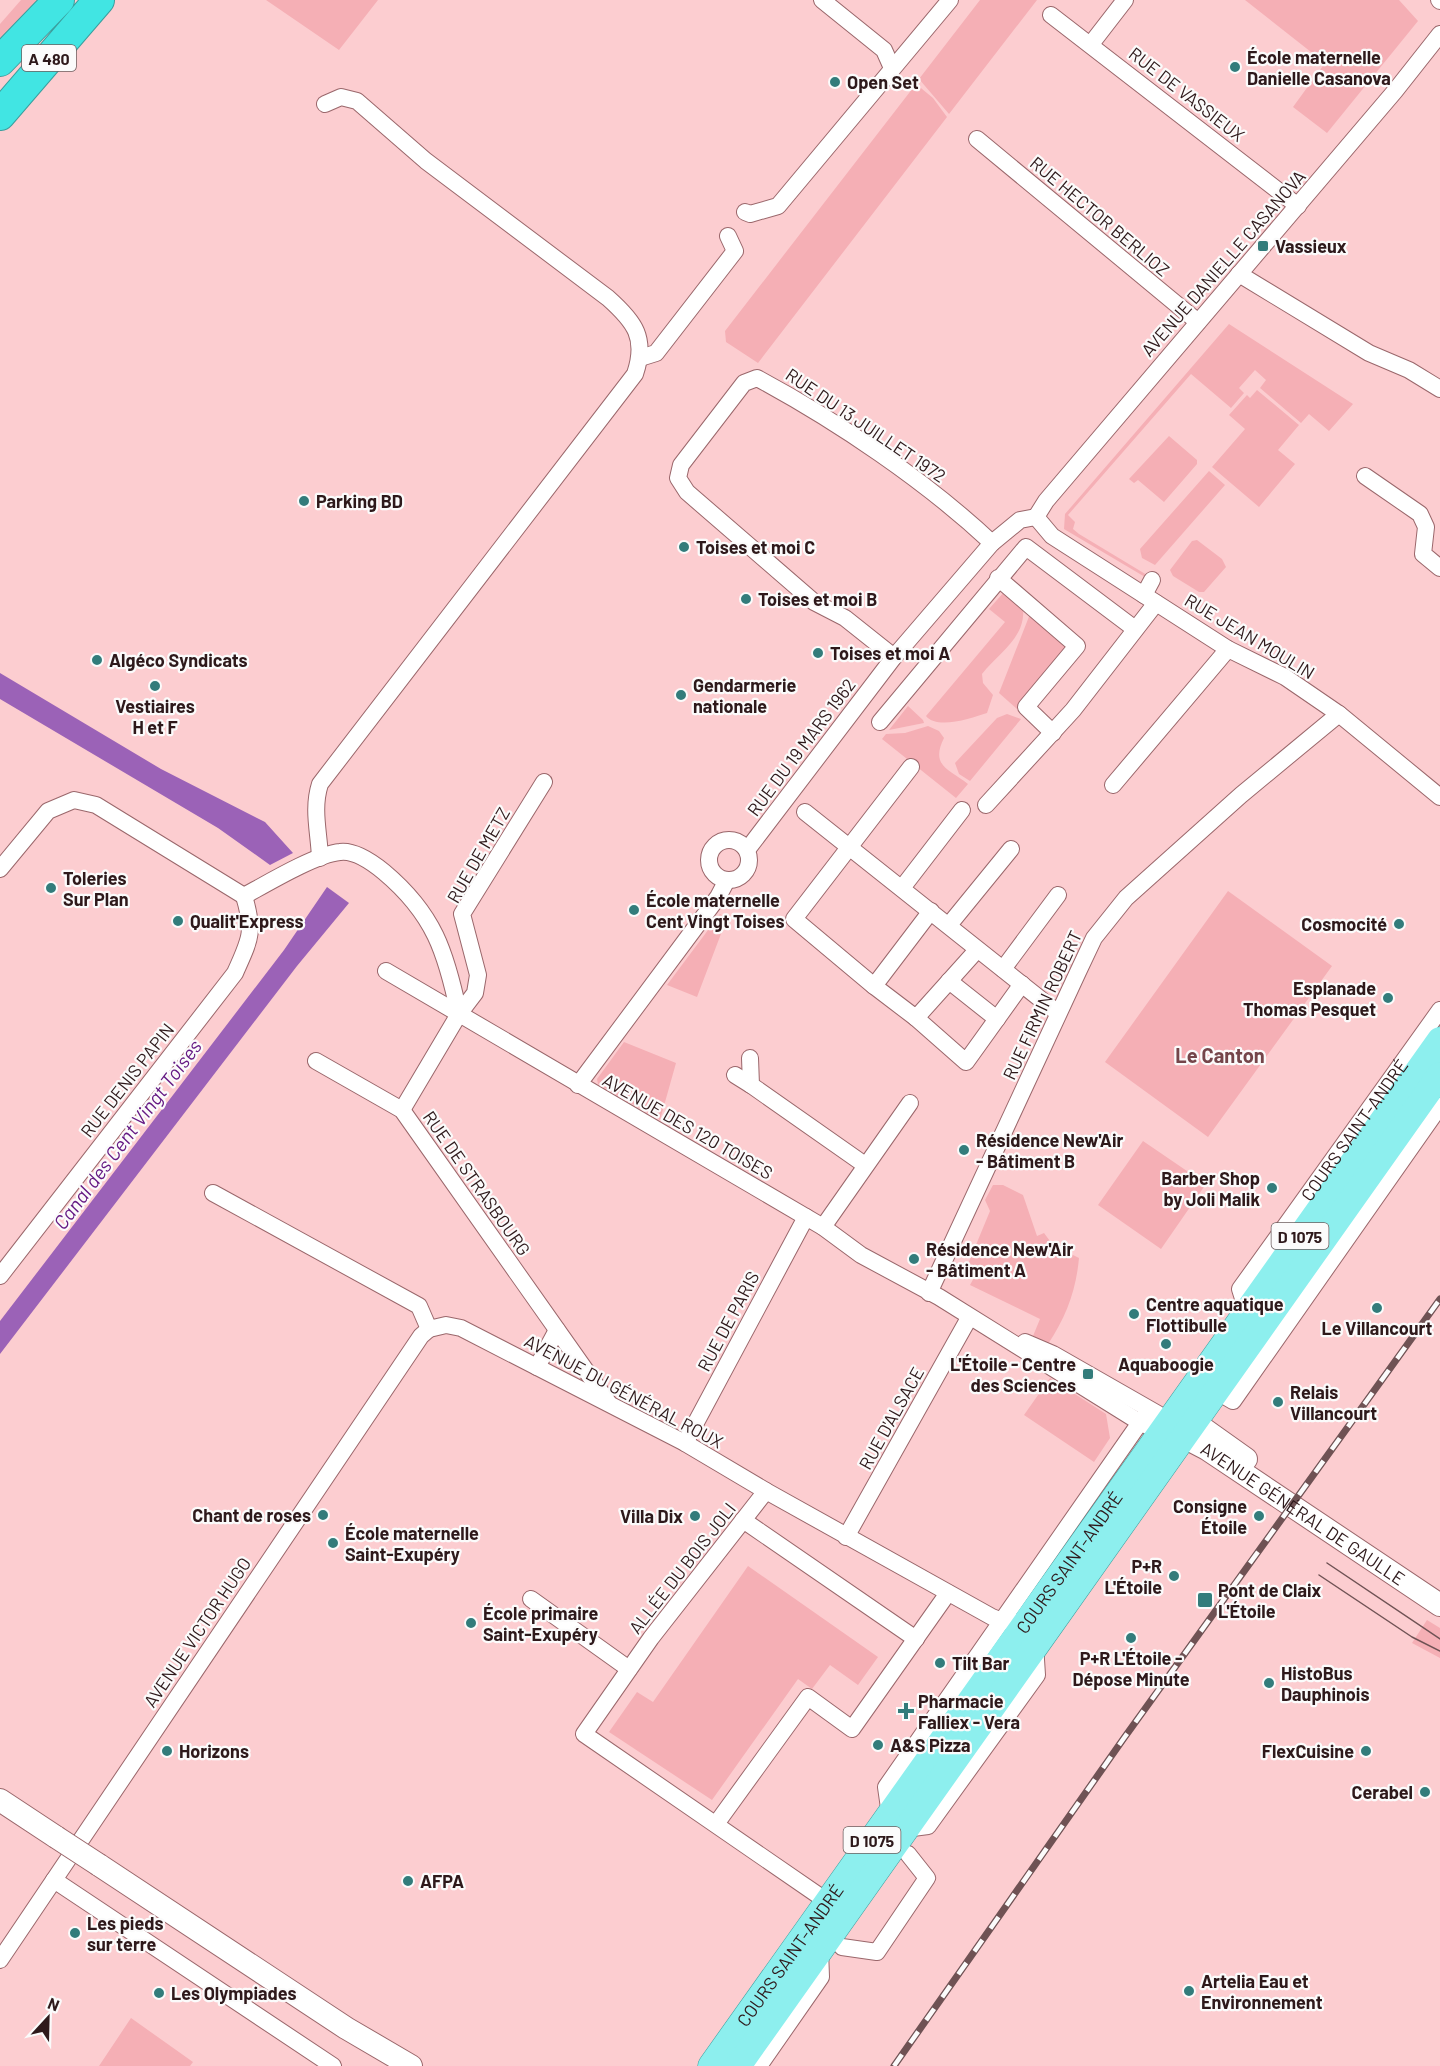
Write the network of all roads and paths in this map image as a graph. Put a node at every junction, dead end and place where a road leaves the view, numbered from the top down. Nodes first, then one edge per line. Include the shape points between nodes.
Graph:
1 (59, 0) edge
2 (74, 0) edge
3 (99, 0) edge
4 (822, 0) edge
5 (950, 0) edge
6 (1125, 0) edge
7 (1051, 15) dead end
8 (1440, 34) edge
9 (1091, 44) junction
10 (0, 61) edge
11 (892, 68) junction
12 (0, 86) edge
13 (325, 104) dead end
14 (0, 115) edge
15 (977, 139) dead end
16 (1298, 206) junction
17 (745, 212) dead end
18 (728, 236) dead end
19 (1239, 273) junction
20 (1198, 322) junction
21 (640, 358) junction
22 (1440, 389) edge
23 (1365, 476) dead end
24 (1036, 517) junction
25 (992, 543) junction
26 (1436, 565) edge
27 (998, 578) junction
28 (1150, 593) junction
29 (1135, 629) junction
30 (1228, 649) junction
31 (894, 657) junction
32 (1339, 714) junction
33 (880, 722) dead end
34 (1053, 732) junction
35 (911, 767) dead end
36 (544, 782) dead end
37 (1113, 785) dead end
38 (1440, 797) edge
39 (987, 805) dead end
40 (962, 810) dead end
41 (805, 812) dead end
42 (850, 846) junction
43 (1011, 849) dead end
44 (747, 850) junction
45 (320, 858) junction
46 (0, 870) edge
47 (727, 880) junction
48 (902, 888) junction
49 (1059, 895) dead end
50 (244, 896) junction
51 (931, 911) junction
52 (949, 926) junction
53 (977, 950) junction
54 (1003, 969) junction
55 (386, 971) dead end
56 (949, 981) junction
57 (1022, 984) junction
58 (874, 987) junction
59 (1440, 1010) edge
60 (1058, 1013) junction
61 (459, 1014) junction
62 (916, 1018) junction
63 (997, 1018) junction
64 (1440, 1040) edge
65 (750, 1058) dead end
66 (316, 1061) dead end
67 (1440, 1075) edge
68 (735, 1076) dead end
69 (578, 1085) junction
70 (751, 1085) junction
71 (1440, 1096) edge
72 (910, 1103) dead end
73 (1440, 1106) edge
74 (402, 1110) junction
75 (1412, 1115) junction
76 (865, 1165) junction
77 (213, 1193) dead end
78 (806, 1217) junction
79 (823, 1227) junction
80 (0, 1276) edge
81 (929, 1293) junction
82 (1247, 1311) junction
83 (969, 1318) junction
84 (1278, 1320) junction
85 (429, 1329) junction
86 (557, 1330) junction
87 (537, 1367) junction
88 (610, 1405) junction
89 (1166, 1424) junction
90 (685, 1443) junction
91 (766, 1491) junction
92 (743, 1520) junction
93 (846, 1537) junction
94 (948, 1593) junction
95 (1440, 1597) edge
96 (531, 1599) dead end
97 (1440, 1605) edge
98 (1021, 1629) junction
99 (916, 1639) junction
100 (629, 1668) junction
101 (999, 1696) junction
102 (1000, 1724) junction
103 (0, 1800) edge
104 (716, 1824) junction
105 (901, 1833) junction
106 (54, 1880) junction
107 (828, 1902) junction
108 (831, 1947) junction
109 (0, 1960) edge
110 (346, 2028) junction
111 (333, 2066) edge
112 (397, 2066) edge
113 (411, 2066) edge
114 (711, 2066) edge
115 (738, 2066) edge
116 (759, 2066) edge

1 - 10 highway
2 - 12 highway, A 480
3 - 14 highway, A 480
4 - 11 street via 884,50
5 - 11 street
6 - 9 street
7 - 9 street, RUE DE VASSIEUX
8 - 16 street, AVENUE DANIELLE CASANOVA
9 - 16 street, RUE DE VASSIEUX
11 - 17 street via 778,206
13 - 21 street via 341,97 357,101 426,161 608,298 628,316 639,336
15 - 20 street, RUE HECTOR BERLIOZ
16 - 19 street, AVENUE DANIELLE CASANOVA
18 - 21 street via 735,251 656,353
19 - 20 street, AVENUE DANIELLE CASANOVA
19 - 22 street via 1369,353
20 - 24 street, AVENUE DANIELLE CASANOVA
21 - 45 street via 635,375 320,784 315,807
23 - 26 street via 1420,514 1426,527 1423,554
24 - 25 street, RUE DU 19 MARS 1962 via 1020,520
24 - 28 street, RUE JEAN MOULIN via 1052,536
25 - 31 street, RUE DU 19 MARS 1962
25 - 31 street, RUE DU 13 JUILLET 1972 via 952,506 857,440 757,378 744,383 681,465 678,478 687,492 814,602 845,618
27 - 29 street via 1026,547
27 - 33 street
27 - 34 street via 1077,646 1026,707
28 - 29 street
28 - 30 street, RUE JEAN MOULIN
29 - 34 street
30 - 32 street, RUE JEAN MOULIN via 1285,677
30 - 37 street
31 - 44 street, RUE DU 19 MARS 1962
32 - 38 street, RUE JEAN MOULIN
32 - 60 street, RUE FIRMIN ROBERT via 1240,795 1126,898 1094,938
34 - 39 street
35 - 42 street
36 - 61 street, RUE DE METZ via 462,914 478,975 475,993
40 - 48 street
41 - 42 street
42 - 48 street
42 - 58 street via 794,919
43 - 52 street
44 - 47 street, RUE DU 19 MARS 1962 via 750,861 746,872
44 - 47 street via 729,839 713,847 708,857 710,868 716,876
45 - 50 street
45 - 61 street via 352,853 375,865 408,892 429,921 448,961
46 - 50 street via 48,811 74,800 96,805
47 - 69 street, RUE DU 19 MARS 1962
48 - 51 street
49 - 54 street
50 - 80 street, RUE DENIS PAPIN via 252,922 250,940 235,973
51 - 52 street
51 - 58 street
52 - 53 street
53 - 54 street
53 - 56 street
54 - 57 street
55 - 61 street, AVENUE DES 120 TOISES
56 - 62 street
56 - 63 street
57 - 60 street
57 - 63 street
58 - 62 street
59 - 82 street, COURS SAINT-ANDRÉ via 1240,1289
60 - 81 street, RUE FIRMIN ROBERT
61 - 69 street, AVENUE DES 120 TOISES
61 - 74 street, RUE DE METZ
62 - 63 street via 966,1062
64 - 82 main road, COURS SAINT-ANDRÉ / D 1075
65 - 70 street
66 - 74 street, RUE DE STRASBOURG
67 - 75 main road, COURS SAINT-ANDRÉ / D 1075
68 - 70 street
69 - 78 street, AVENUE DES 120 TOISES
70 - 76 street
71 - 75 street, COURS SAINT-ANDRÉ via 1429,1108
72 - 76 street
73 - 84 street, COURS SAINT-ANDRÉ
74 - 86 street, RUE DE STRASBOURG
75 - 84 main road, COURS SAINT-ANDRÉ / D 1075
76 - 79 street
77 - 85 street via 419,1306
78 - 79 street, AVENUE DES 120 TOISES
78 - 90 street, RUE DE PARIS
79 - 81 street, AVENUE DES 120 TOISES via 861,1255
81 - 83 street, AVENUE DES 120 TOISES
82 - 89 main road, COURS SAINT-ANDRÉ / D 1075
83 - 89 street, AVENUE DES 120 TOISES
83 - 93 street, RUE D'ALSACE
84 - 89 main road, COURS SAINT-ANDRÉ / D 1075 via 1216,1391
85 - 87 street, AVENUE DU GÉNÉRAL ROUX via 446,1325 461,1328
85 - 106 street, AVENUE VICTOR HUGO
86 - 87 street
86 - 88 street, RUE DE STRASBOURG
87 - 88 street, AVENUE DU GÉNÉRAL ROUX
88 - 90 street, AVENUE DU GÉNÉRAL ROUX
89 - 95 main road, AVENUE GÉNÉRAL DE GAULLE via 1231,1446 1296,1498
89 - 97 main road, AVENUE GÉNÉRAL DE GAULLE
89 - 98 main road, COURS SAINT-ANDRÉ / D 1075
90 - 91 street, AVENUE DU GÉNÉRAL ROUX
91 - 92 street, ALLÉE DU BOIS JOLI
91 - 93 street, AVENUE DU GÉNÉRAL ROUX
92 - 99 street
92 - 100 street, ALLÉE DU BOIS JOLI
93 - 94 street, AVENUE DU GÉNÉRAL ROUX
94 - 98 street, AVENUE DU GÉNÉRAL ROUX
94 - 99 street
96 - 100 street
98 - 101 main road, COURS SAINT-ANDRÉ / D 1075
98 - 102 street, COURS SAINT-ANDRÉ via 1037,1675
98 - 105 main road, COURS SAINT-ANDRÉ / D 1075
99 - 104 street via 852,1729 808,1697
100 - 104 street, ALLÉE DU BOIS JOLI via 584,1734
101 - 102 street
101 - 105 main road, COURS SAINT-ANDRÉ / D 1075
102 - 105 street, COURS SAINT-ANDRÉ via 928,1826
103 - 110 main road, bridge
104 - 107 street, ALLÉE DU BOIS JOLI
105 - 107 main road, COURS SAINT-ANDRÉ / D 1075
105 - 108 main road, COURS SAINT-ANDRÉ / D 1075
105 - 108 street via 927,1878 877,1952
106 - 109 street, AVENUE VICTOR HUGO
106 - 111 street
107 - 114 main road, COURS SAINT-ANDRÉ / D 1075
108 - 115 main road, COURS SAINT-ANDRÉ / D 1075
108 - 116 street, COURS SAINT-ANDRÉ via 821,1977
110 - 112 main road
110 - 113 main road

